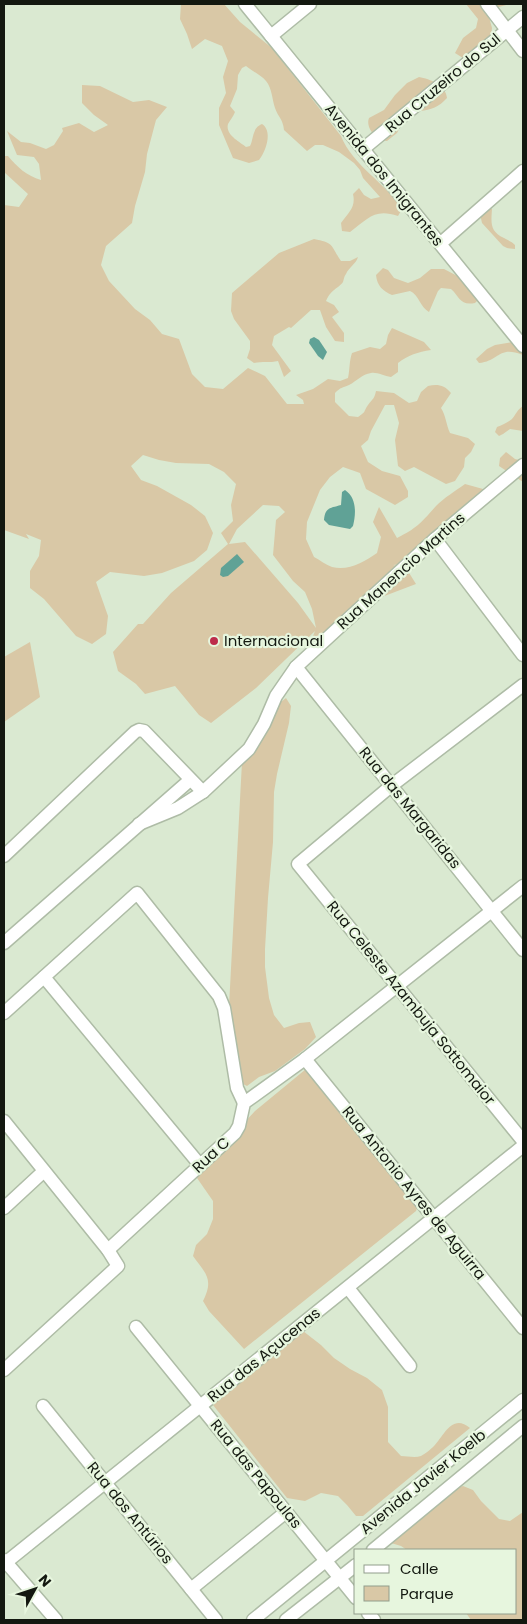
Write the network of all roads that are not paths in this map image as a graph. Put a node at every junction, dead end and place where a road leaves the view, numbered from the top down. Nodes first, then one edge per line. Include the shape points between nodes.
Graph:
1 (245, 4) edge
2 (310, 4) edge
3 (487, 4) edge
4 (523, 17) edge
5 (508, 30) junction
6 (271, 36) junction
7 (523, 51) edge
8 (363, 149) junction
9 (523, 171) edge
10 (441, 243) junction
11 (523, 346) edge
12 (523, 465) edge
13 (435, 539) junction
14 (523, 655) edge
15 (296, 667) junction
16 (523, 685) edge
17 (190, 780) junction
18 (391, 786) junction
19 (203, 792) junction
20 (139, 824) junction
21 (4, 856) edge
22 (523, 886) edge
23 (492, 912) junction
24 (4, 943) edge
25 (523, 950) edge
26 (44, 977) junction
27 (398, 986) junction
28 (4, 1013) edge
29 (305, 1059) junction
30 (244, 1104) junction
31 (4, 1121) edge
32 (523, 1141) edge
33 (523, 1146) edge
34 (200, 1165) junction
35 (44, 1171) junction
36 (4, 1208) edge
37 (434, 1217) junction
38 (108, 1250) junction
39 (348, 1288) junction
40 (136, 1327) dead end
41 (523, 1328) edge
42 (410, 1366) dead end
43 (4, 1370) edge
44 (523, 1400) edge
45 (43, 1406) dead end
46 (200, 1406) junction
47 (523, 1426) edge
48 (105, 1482) junction
49 (286, 1512) junction
50 (374, 1549) edge
51 (325, 1561) junction
52 (4, 1562) edge
53 (354, 1567) edge
54 (339, 1578) junction
55 (191, 1589) junction
56 (354, 1596) edge
57 (56, 1620) edge
58 (216, 1620) edge
59 (253, 1620) edge
60 (286, 1620) edge

1 - 6 street, Avenida dos Imigrantes
2 - 6 street
3 - 5 street
4 - 5 street, Rua Cruzeiro do Sul
5 - 7 street
5 - 8 street, Rua Cruzeiro do Sul
6 - 8 street, Avenida dos Imigrantes
8 - 10 street, Avenida dos Imigrantes
9 - 10 street
10 - 11 street, Avenida dos Imigrantes
12 - 13 street, Rua Manencio Martins
13 - 14 street
13 - 15 street, Rua Manencio Martins
15 - 18 street, Rua das Margaridas
15 - 19 street, Rua Manencio Martins via 276,696 249,749
16 - 18 street
17 - 19 street
17 - 20 street, Rua Manencio Martins
17 - 21 street via 144,731 139,730
18 - 23 street, Rua das Margaridas
18 - 27 street, Rua Celeste Azambuja Sottomaior via 298,864
19 - 20 street, Rua Manencio Martins via 178,808
20 - 24 street, Rua Manencio Martins
22 - 23 street
23 - 25 street, Rua das Margaridas
23 - 27 street
26 - 28 street
26 - 30 street via 137,893 219,996 224,1008 237,1088
26 - 34 street
27 - 29 street
27 - 32 street, Rua Celeste Azambuja Sottomaior
29 - 30 street
29 - 37 street, Rua Antonio Ayres de Aguirra
30 - 34 street, Rua C via 235,1133
31 - 35 street
33 - 37 street, Rua das Açucenas
34 - 38 street, Rua C
35 - 36 street
35 - 38 street
37 - 39 street, Rua das Açucenas
37 - 41 street, Rua Antonio Ayres de Aguirra
38 - 43 street via 117,1262 116,1270
39 - 42 street
39 - 46 street, Rua das Açucenas
40 - 46 street, Rua das Papoulas
44 - 51 street, Avenida Javier Koelb
45 - 48 street, Rua dos Antúrios
46 - 48 street, Rua das Açucenas
46 - 49 street, Rua das Papoulas
47 - 50 street, Avenida Javier Koelb
48 - 52 street, Rua das Açucenas
48 - 55 street, Rua dos Antúrios
49 - 51 street, Rua das Papoulas
49 - 55 street
51 - 54 street, Rua das Papoulas
51 - 59 street, Avenida Javier Koelb
52 - 57 street
53 - 54 street
54 - 56 street, Rua das Papoulas
54 - 60 street
55 - 58 street, Rua dos Antúrios

